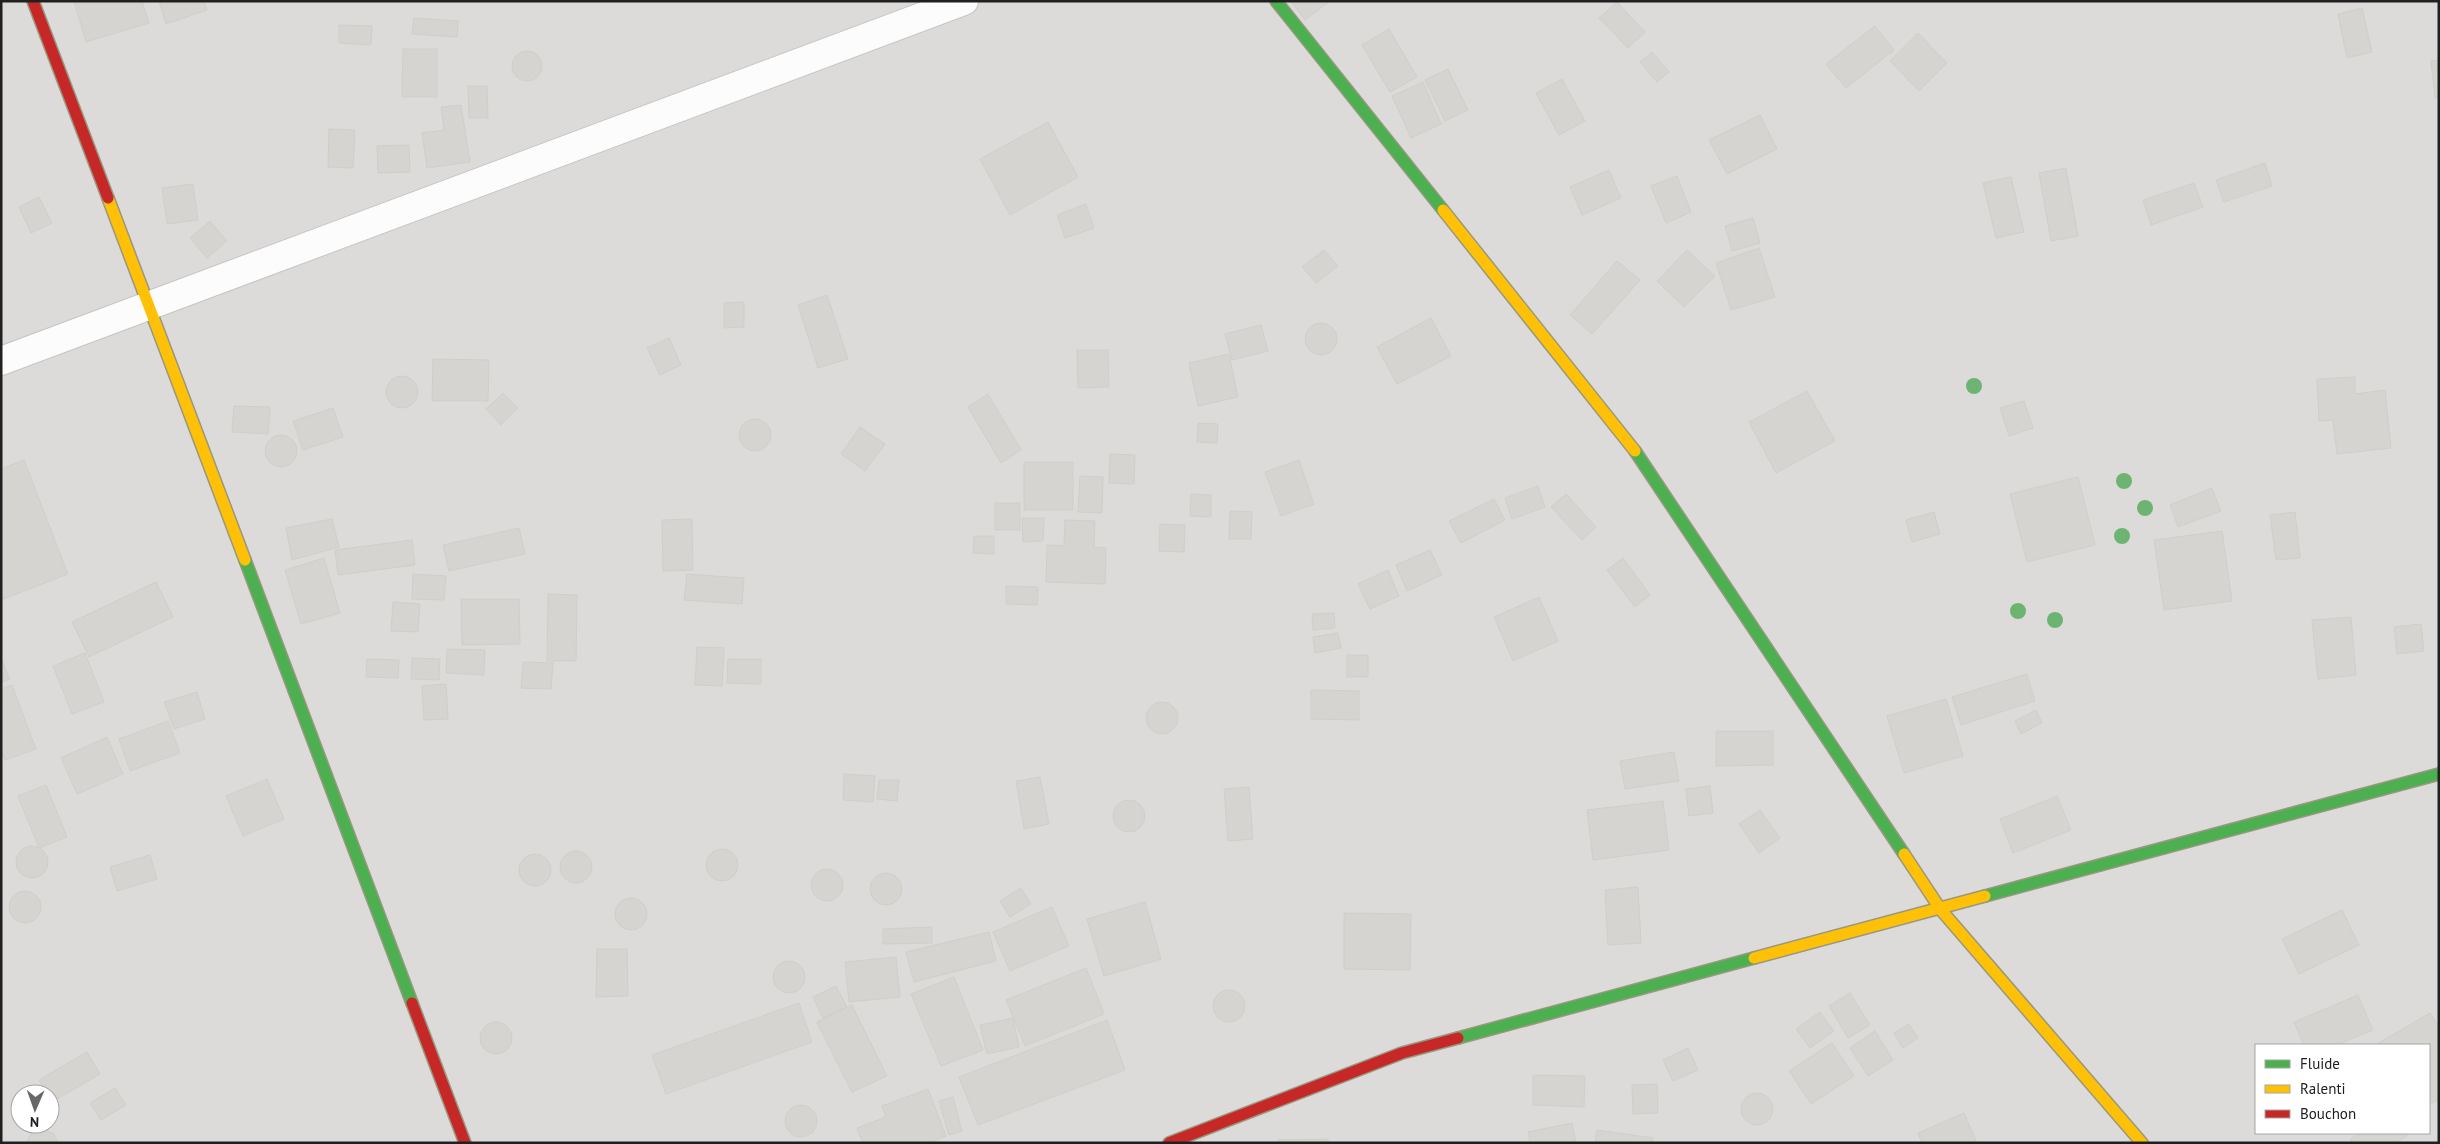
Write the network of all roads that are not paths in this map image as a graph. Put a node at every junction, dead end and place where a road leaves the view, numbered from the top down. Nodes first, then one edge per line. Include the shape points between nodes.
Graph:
1 (33, 1) edge
2 (964, 1) edge
3 (1276, 1) edge
4 (148, 305) junction
5 (1, 361) edge
6 (2439, 774) edge
7 (1941, 910) junction
8 (465, 1143) edge
9 (1169, 1143) edge
10 (2142, 1143) edge

1 - 4 street
2 - 4 street
3 - 7 street via 1628,440
4 - 5 street
4 - 8 street
6 - 7 street
7 - 9 street via 1402,1053
7 - 10 street

